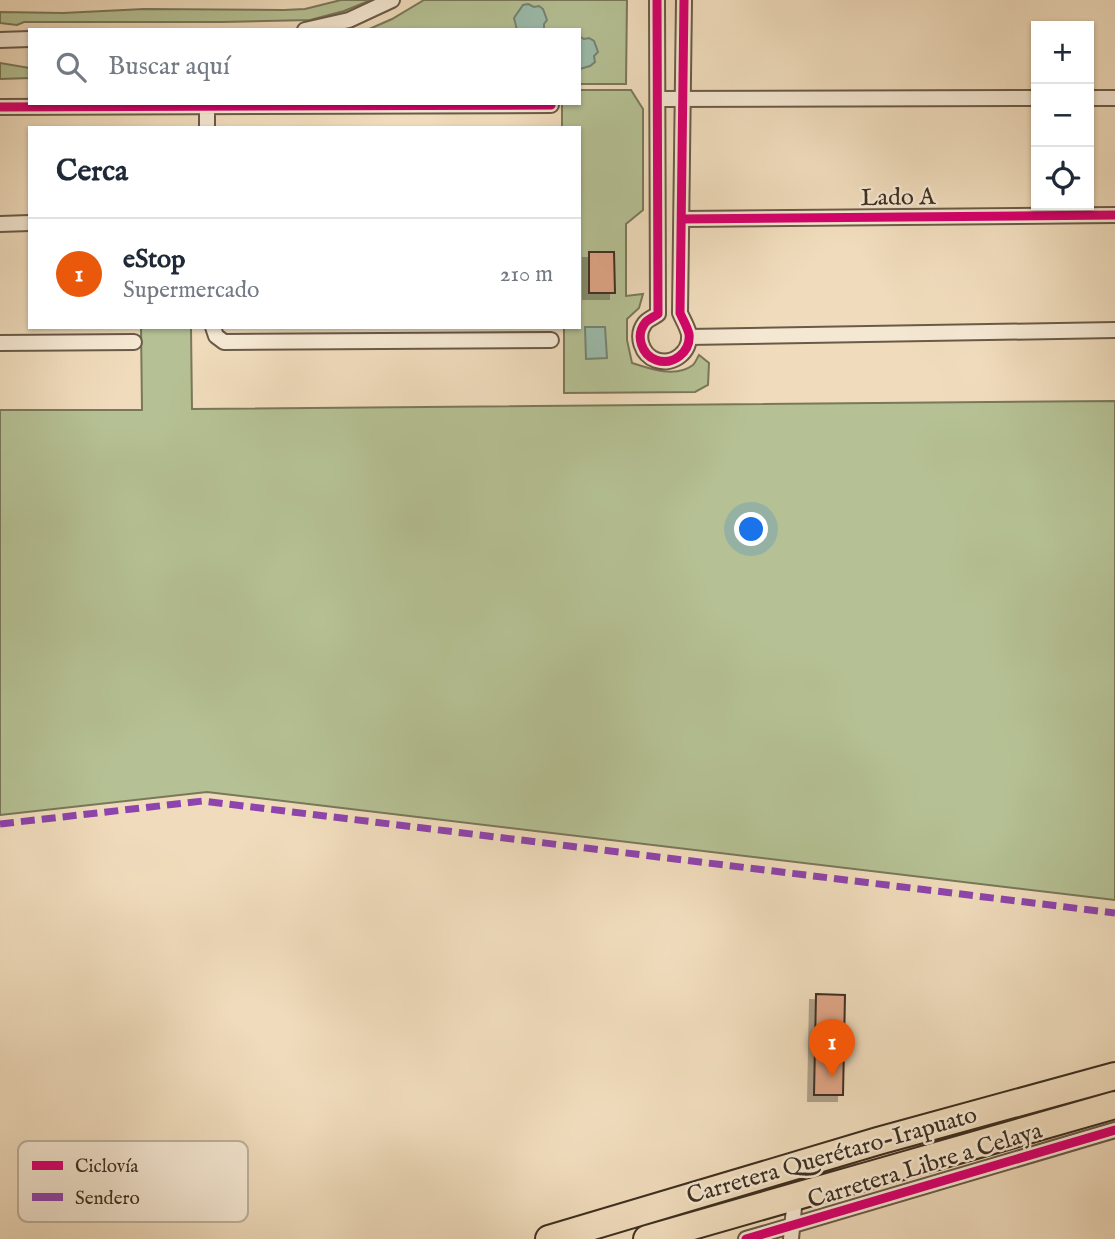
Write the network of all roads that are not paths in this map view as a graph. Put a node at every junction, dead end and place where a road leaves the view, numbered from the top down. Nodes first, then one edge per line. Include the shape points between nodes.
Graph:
1 (392, 0) edge
2 (657, 0) edge
3 (684, 0) edge
4 (314, 28) edge
5 (0, 40) edge
6 (28, 40) edge
7 (1031, 98) edge
8 (1094, 98) edge
9 (1115, 98) edge
10 (658, 99) junction
11 (683, 100) junction
12 (551, 105) edge
13 (207, 106) junction
14 (0, 107) edge
15 (208, 126) edge
16 (1115, 215) edge
17 (682, 219) junction
18 (0, 223) edge
19 (28, 223) edge
20 (214, 329) edge
21 (1115, 330) edge
22 (689, 337) junction
23 (551, 340) dead end
24 (134, 342) dead end
25 (0, 343) edge
26 (1115, 1076) edge
27 (1115, 1105) edge
28 (1115, 1130) edge
29 (795, 1197) junction
30 (792, 1232) edge
31 (549, 1239) edge
32 (648, 1239) edge
33 (746, 1239) edge

1 - 4 street via 349,20
2 - 10 street
3 - 11 street
5 - 6 street
7 - 11 street
8 - 9 street
10 - 11 street
10 - 22 street via 658,314 646,321 640,341 649,356 667,361 685,351
11 - 17 street
12 - 13 street
13 - 14 street
13 - 15 street
16 - 17 street, Lado A
17 - 22 street via 680,313
18 - 19 street
20 - 23 street via 224,342
21 - 22 street
24 - 25 street
26 - 31 highway, Carretera Querétaro-Irapuato
27 - 29 highway
28 - 30 street, Carretera Libre a Celaya
29 - 30 street
29 - 32 highway
30 - 33 street, Carretera Libre a Celaya

